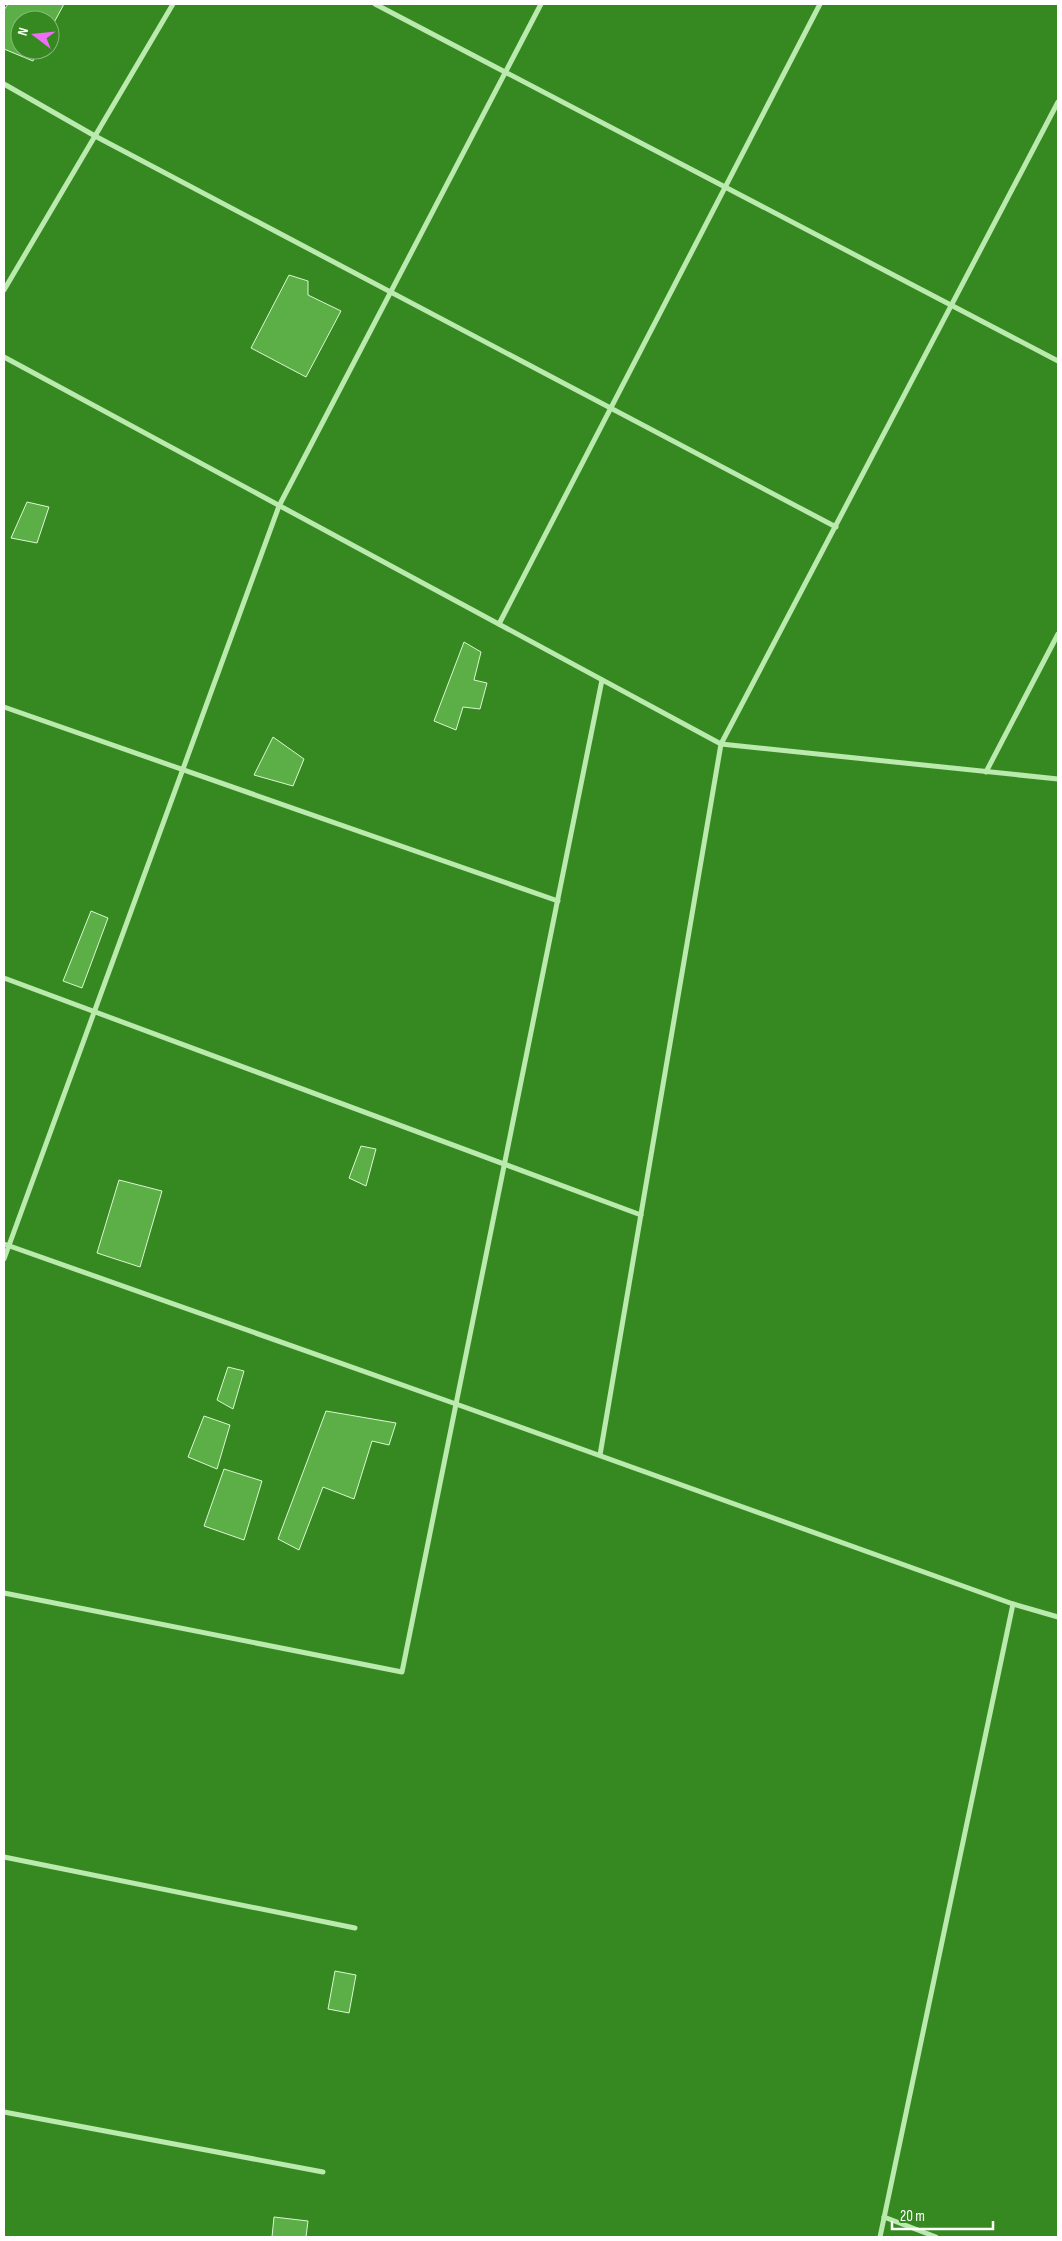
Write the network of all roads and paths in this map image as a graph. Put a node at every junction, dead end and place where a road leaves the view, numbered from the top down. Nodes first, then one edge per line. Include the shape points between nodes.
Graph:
1 (173, 4) edge
2 (375, 4) edge
3 (541, 4) edge
4 (820, 4) edge
5 (505, 72) junction
6 (4, 84) edge
7 (1058, 102) edge
8 (95, 136) junction
9 (726, 187) junction
10 (4, 290) edge
11 (390, 292) junction
12 (952, 305) junction
13 (4, 357) edge
14 (1058, 361) edge
15 (611, 408) junction
16 (279, 506) junction
17 (836, 527) junction
18 (500, 624) junction
19 (1058, 634) edge
20 (602, 680) junction
21 (4, 707) edge
22 (722, 744) junction
23 (182, 770) junction
24 (986, 772) junction
25 (1058, 779) edge
26 (558, 901) junction
27 (4, 978) edge
28 (94, 1012) junction
29 (504, 1165) junction
30 (641, 1215) junction
31 (6, 1245) edge
32 (4, 1259) edge
33 (456, 1404) junction
34 (600, 1455) junction
35 (4, 1593) edge
36 (1013, 1604) junction
37 (1058, 1617) edge
38 (4, 1857) edge
39 (355, 1928) dead end
40 (4, 2112) edge
41 (323, 2172) dead end
42 (884, 2218) junction
43 (880, 2237) edge
44 (936, 2237) edge

1 - 8 street
2 - 5 street
3 - 5 street
4 - 9 street
5 - 9 street
5 - 11 street
6 - 8 street
7 - 12 street
8 - 10 street
8 - 11 street
9 - 12 street
9 - 15 street
11 - 15 street
11 - 16 street
12 - 14 street
12 - 17 street
13 - 16 street
15 - 17 street
15 - 18 street
16 - 18 street
16 - 23 street
17 - 22 street
18 - 20 street
19 - 24 street
20 - 22 street
20 - 26 street
21 - 23 street
22 - 24 street
22 - 30 street
23 - 26 street
23 - 28 street
24 - 25 street
26 - 29 street
27 - 28 street
28 - 29 street
28 - 31 street
29 - 30 street
29 - 33 street
30 - 34 street
31 - 32 street
31 - 33 street
33 - 34 street
33 - 35 street via 402,1672
34 - 36 street
36 - 37 street
36 - 42 street
38 - 39 street
40 - 41 street
42 - 43 street
42 - 44 street

